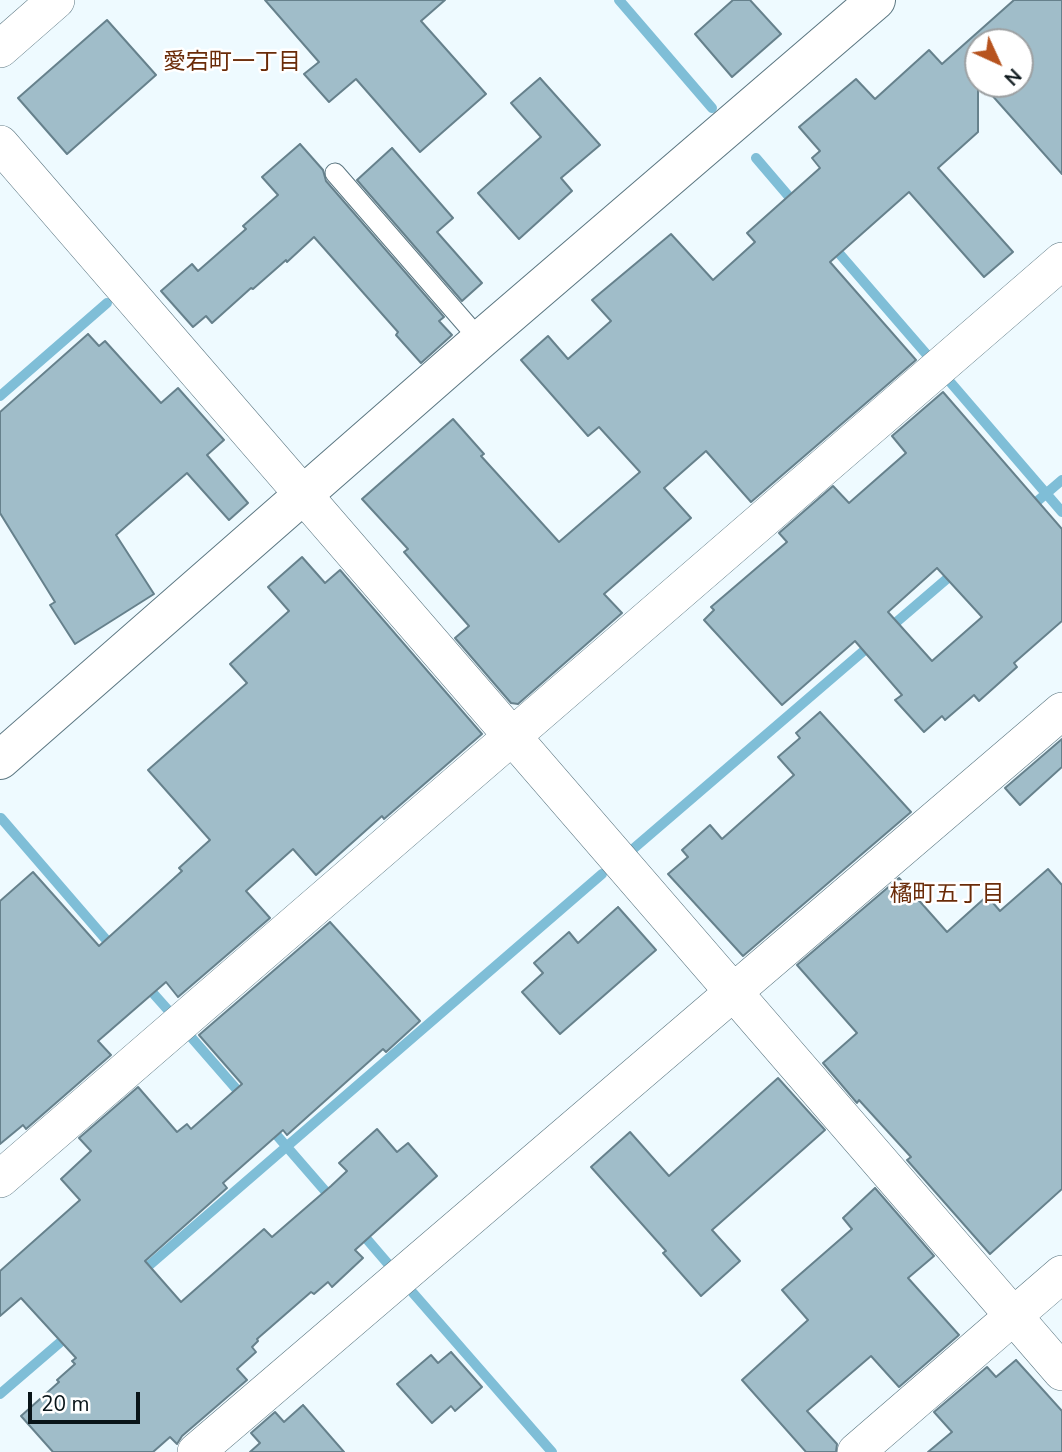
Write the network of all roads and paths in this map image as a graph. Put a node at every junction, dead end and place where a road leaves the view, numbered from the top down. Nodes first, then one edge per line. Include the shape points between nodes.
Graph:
1 (56, 0) edge
2 (876, 0) edge
3 (0, 49) edge
4 (0, 144) edge
5 (335, 173) dead end
6 (1062, 261) edge
7 (480, 340) junction
8 (304, 494) junction
9 (1062, 711) edge
10 (513, 735) junction
11 (0, 760) edge
12 (736, 992) junction
13 (0, 1179) edge
14 (1062, 1274) edge
15 (1014, 1315) junction
16 (1062, 1372) edge
17 (196, 1452) edge
18 (856, 1452) edge

1 - 3 street
2 - 7 street
4 - 8 street
5 - 7 lane
6 - 10 street
7 - 8 street
8 - 10 street
8 - 11 street
9 - 12 street
10 - 12 street
10 - 13 street
12 - 15 street
12 - 17 street
14 - 15 street
15 - 16 street
15 - 18 street

